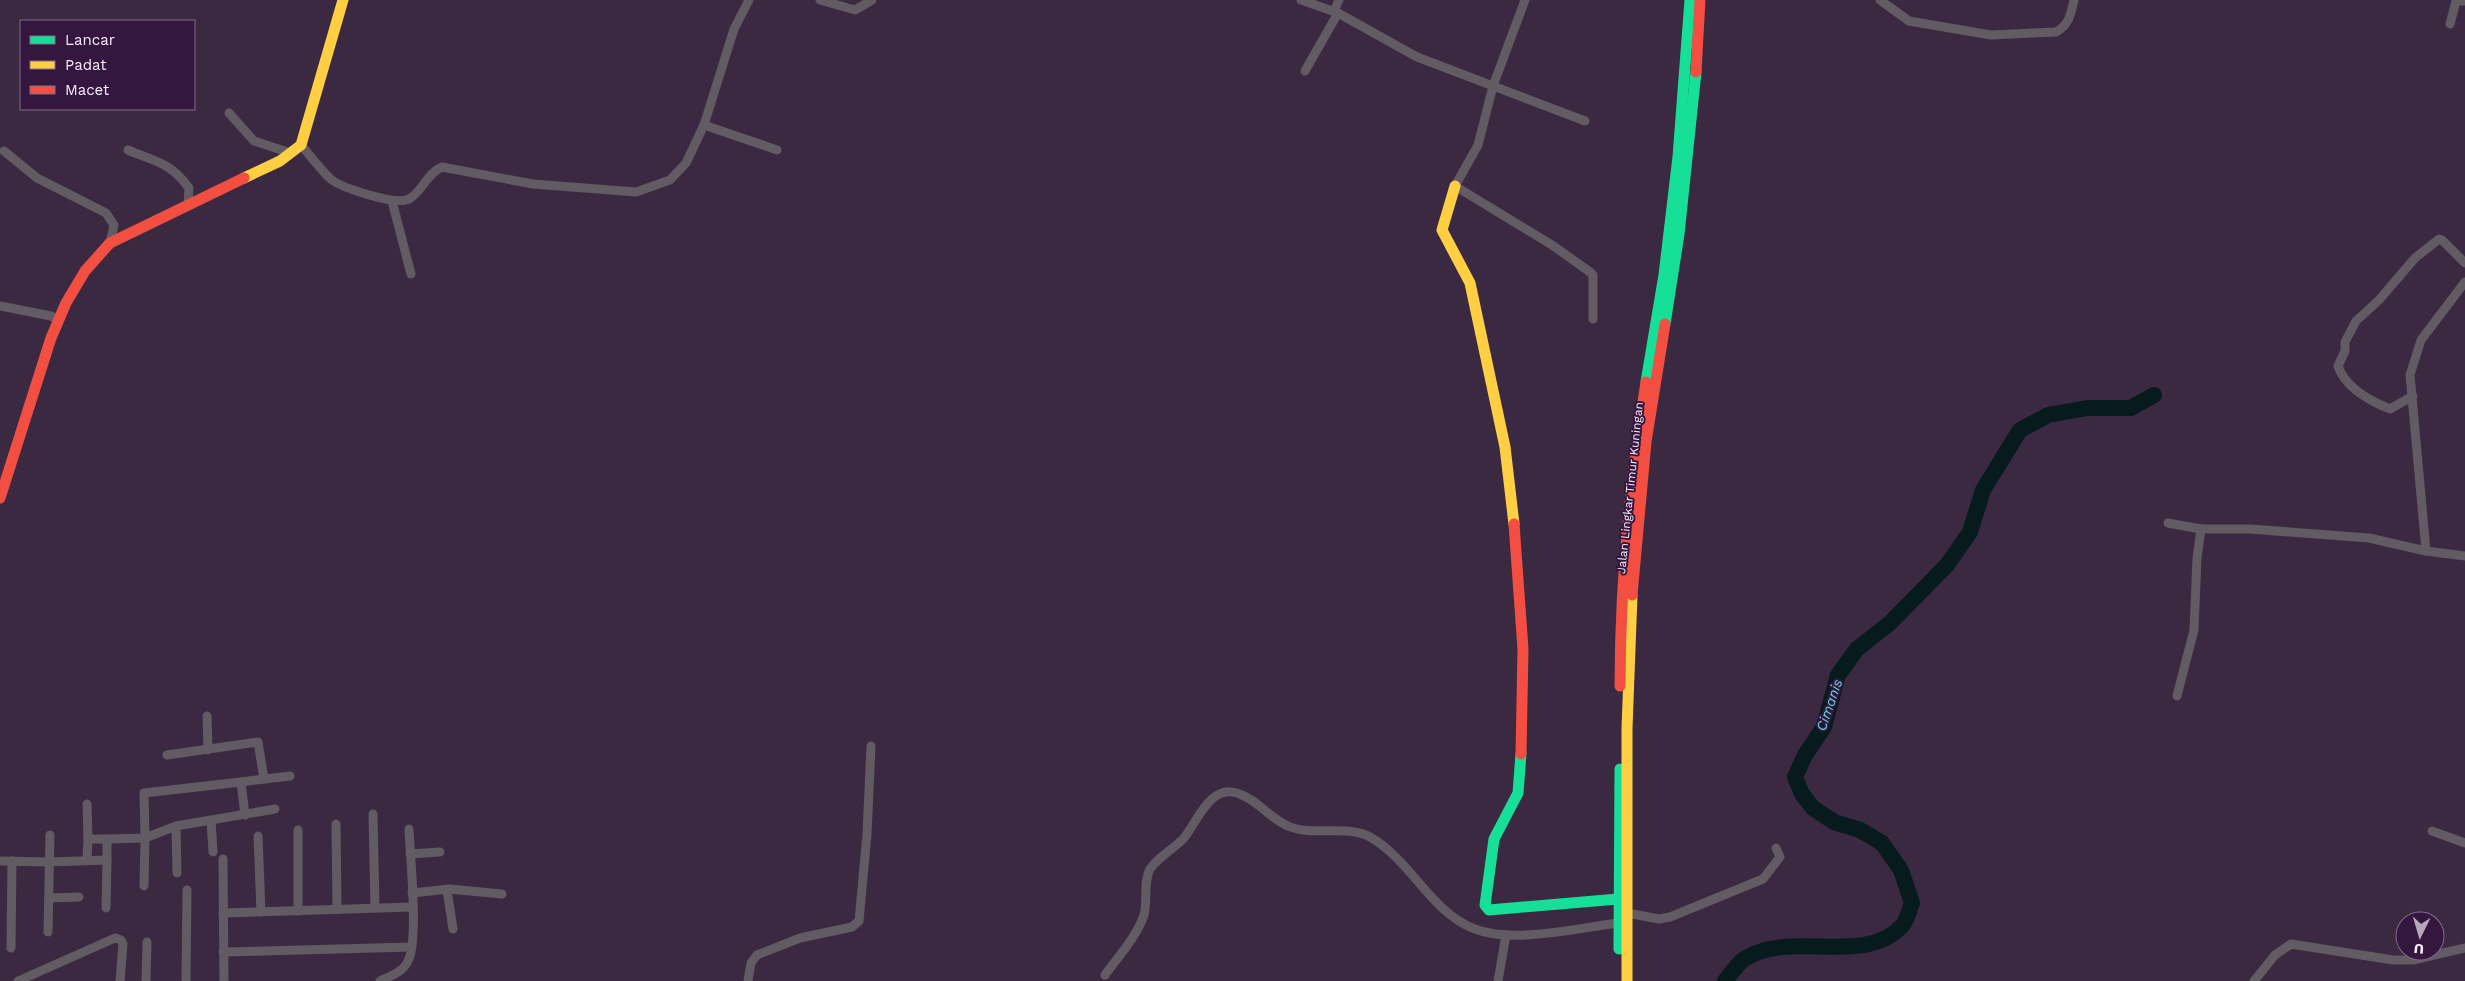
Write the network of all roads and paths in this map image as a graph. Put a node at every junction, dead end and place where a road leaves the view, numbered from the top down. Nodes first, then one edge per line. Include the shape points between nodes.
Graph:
1 (343, 0) edge
2 (749, 0) edge
3 (820, 0) edge
4 (872, 0) edge
5 (1300, 0) edge
6 (1339, 0) edge
7 (1525, 0) edge
8 (1690, 0) edge
9 (1700, 0) edge
10 (1880, 0) edge
11 (2074, 0) edge
12 (2465, 1) edge
13 (1336, 12) junction
14 (2450, 24) dead end
15 (1306, 71) dead end
16 (1493, 86) junction
17 (228, 113) dead end
18 (1585, 121) dead end
19 (704, 125) junction
20 (301, 145) junction
21 (128, 150) dead end
22 (777, 150) dead end
23 (4, 152) dead end
24 (291, 153) junction
25 (1455, 186) junction
26 (392, 201) junction
27 (188, 204) junction
28 (110, 243) junction
29 (2465, 263) edge
30 (411, 274) dead end
31 (2465, 282) edge
32 (0, 306) edge
33 (1593, 319) dead end
34 (58, 320) junction
35 (2413, 396) junction
36 (0, 498) edge
37 (2168, 523) dead end
38 (2201, 529) junction
39 (2426, 551) junction
40 (2465, 556) edge
41 (2177, 696) dead end
42 (207, 716) dead end
43 (870, 746) dead end
44 (208, 750) junction
45 (167, 755) dead end
46 (290, 776) dead end
47 (264, 778) junction
48 (241, 782) junction
49 (86, 804) dead end
50 (275, 809) dead end
51 (373, 814) dead end
52 (245, 815) junction
53 (211, 820) junction
54 (336, 824) dead end
55 (176, 826) junction
56 (409, 829) dead end
57 (298, 830) dead end
58 (2432, 831) dead end
59 (50, 835) dead end
60 (258, 836) dead end
61 (145, 838) junction
62 (88, 839) junction
63 (107, 839) junction
64 (2465, 844) edge
65 (1776, 848) dead end
66 (213, 852) dead end
67 (440, 852) dead end
68 (410, 854) junction
69 (223, 859) dead end
70 (87, 860) junction
71 (107, 860) junction
72 (0, 861) edge
73 (12, 861) junction
74 (50, 862) junction
75 (177, 873) dead end
76 (144, 886) dead end
77 (187, 890) dead end
78 (446, 890) junction
79 (412, 893) junction
80 (502, 894) dead end
81 (79, 897) dead end
82 (49, 898) junction
83 (1618, 898) junction
84 (412, 907) junction
85 (106, 908) dead end
86 (375, 908) junction
87 (298, 910) junction
88 (336, 910) junction
89 (261, 912) junction
90 (1627, 912) junction
91 (223, 913) junction
92 (1618, 923) junction
93 (453, 929) dead end
94 (48, 932) dead end
95 (1506, 935) junction
96 (147, 942) dead end
97 (412, 947) junction
98 (11, 948) dead end
99 (2465, 948) edge
100 (224, 952) junction
101 (1106, 975) dead end
102 (18, 981) edge
103 (120, 981) edge
104 (146, 981) edge
105 (186, 981) edge
106 (224, 981) edge
107 (380, 981) edge
108 (748, 981) edge
109 (1498, 981) edge
110 (1620, 981) edge
111 (1627, 981) edge
112 (2254, 981) edge

1 - 20 main road
2 - 19 street via 734,28
3 - 4 street via 855,10
5 - 13 street
6 - 13 street
7 - 16 street
8 - 83 main road, Jalan Lingkar Timur Kuningan via 1680,134 1664,274 1640,425 1627,539 1620,646
9 - 90 main road, Jalan Lingkar Timur Kuningan via 1679,234 1646,442 1632,590 1627,728
10 - 11 street via 1909,21 1991,35 2056,32 2070,18
12 - 14 street via 2456,1
13 - 15 street
13 - 16 street via 1417,57
16 - 18 street
16 - 25 street via 1478,145
17 - 24 street via 254,141
19 - 22 street
19 - 26 street via 682,170 670,180 636,192 533,184 442,167 436,169 411,198 403,202
20 - 24 main road
20 - 26 street via 331,179
21 - 27 street via 166,164 179,175 189,188
23 - 28 street via 37,178 106,213 114,225
24 - 27 main road
25 - 33 street via 1552,244 1590,272 1593,276
25 - 83 main road via 1442,230 1470,283 1505,447 1523,649 1519,785 1516,798 1494,839 1484,905 1489,910
26 - 30 street
27 - 28 main road
28 - 34 main road via 95,256 82,275
29 - 35 street via 2438,239 2415,258 2379,300 2360,316 2345,342 2345,353 2338,366 2344,380 2390,409
31 - 35 street via 2421,340 2410,375
32 - 34 street
34 - 36 main road via 17,437
35 - 39 street
37 - 38 street
38 - 39 street via 2250,529 2369,538
38 - 41 street via 2194,630
39 - 40 street
42 - 44 street
43 - 108 street via 867,834 859,921 852,927 800,938 757,955 751,963
44 - 45 street
44 - 47 street via 258,742
46 - 47 street
47 - 48 street
48 - 52 street
48 - 61 street via 144,793
49 - 62 street
50 - 52 street
51 - 86 street
52 - 53 street
53 - 55 street
53 - 66 street
54 - 88 street
55 - 61 street
55 - 75 street
56 - 68 street
57 - 87 street
58 - 64 street
59 - 74 street
60 - 89 street
61 - 63 street
61 - 76 street
62 - 63 street
62 - 70 street
63 - 71 street
65 - 90 street via 1780,857 1763,879 1670,918 1659,919
67 - 68 street
68 - 79 street
69 - 91 street
70 - 71 street
70 - 74 street
71 - 85 street
72 - 73 street
73 - 74 street
73 - 98 street
74 - 82 street
77 - 105 street
78 - 79 street
78 - 80 street
78 - 93 street
79 - 84 street
81 - 82 street
82 - 94 street
83 - 92 main road, Jalan Lingkar Timur Kuningan
84 - 86 street
84 - 97 street
86 - 88 street
87 - 88 street
87 - 89 street
89 - 91 street
90 - 111 main road, Jalan Lingkar Timur Kuningan
91 - 100 street
92 - 95 street
92 - 110 main road, Jalan Lingkar Timur Kuningan
95 - 101 street via 1474,929 1454,917 1405,865 1370,837 1286,826 1250,800 1229,792 1220,793 1208,803 1185,836 1150,869 1141,923
95 - 109 street
96 - 104 street
97 - 100 street
97 - 107 street via 404,968
99 - 112 street via 2414,960 2393,960 2291,944 2274,955
100 - 106 street
102 - 103 street via 115,938 123,944

